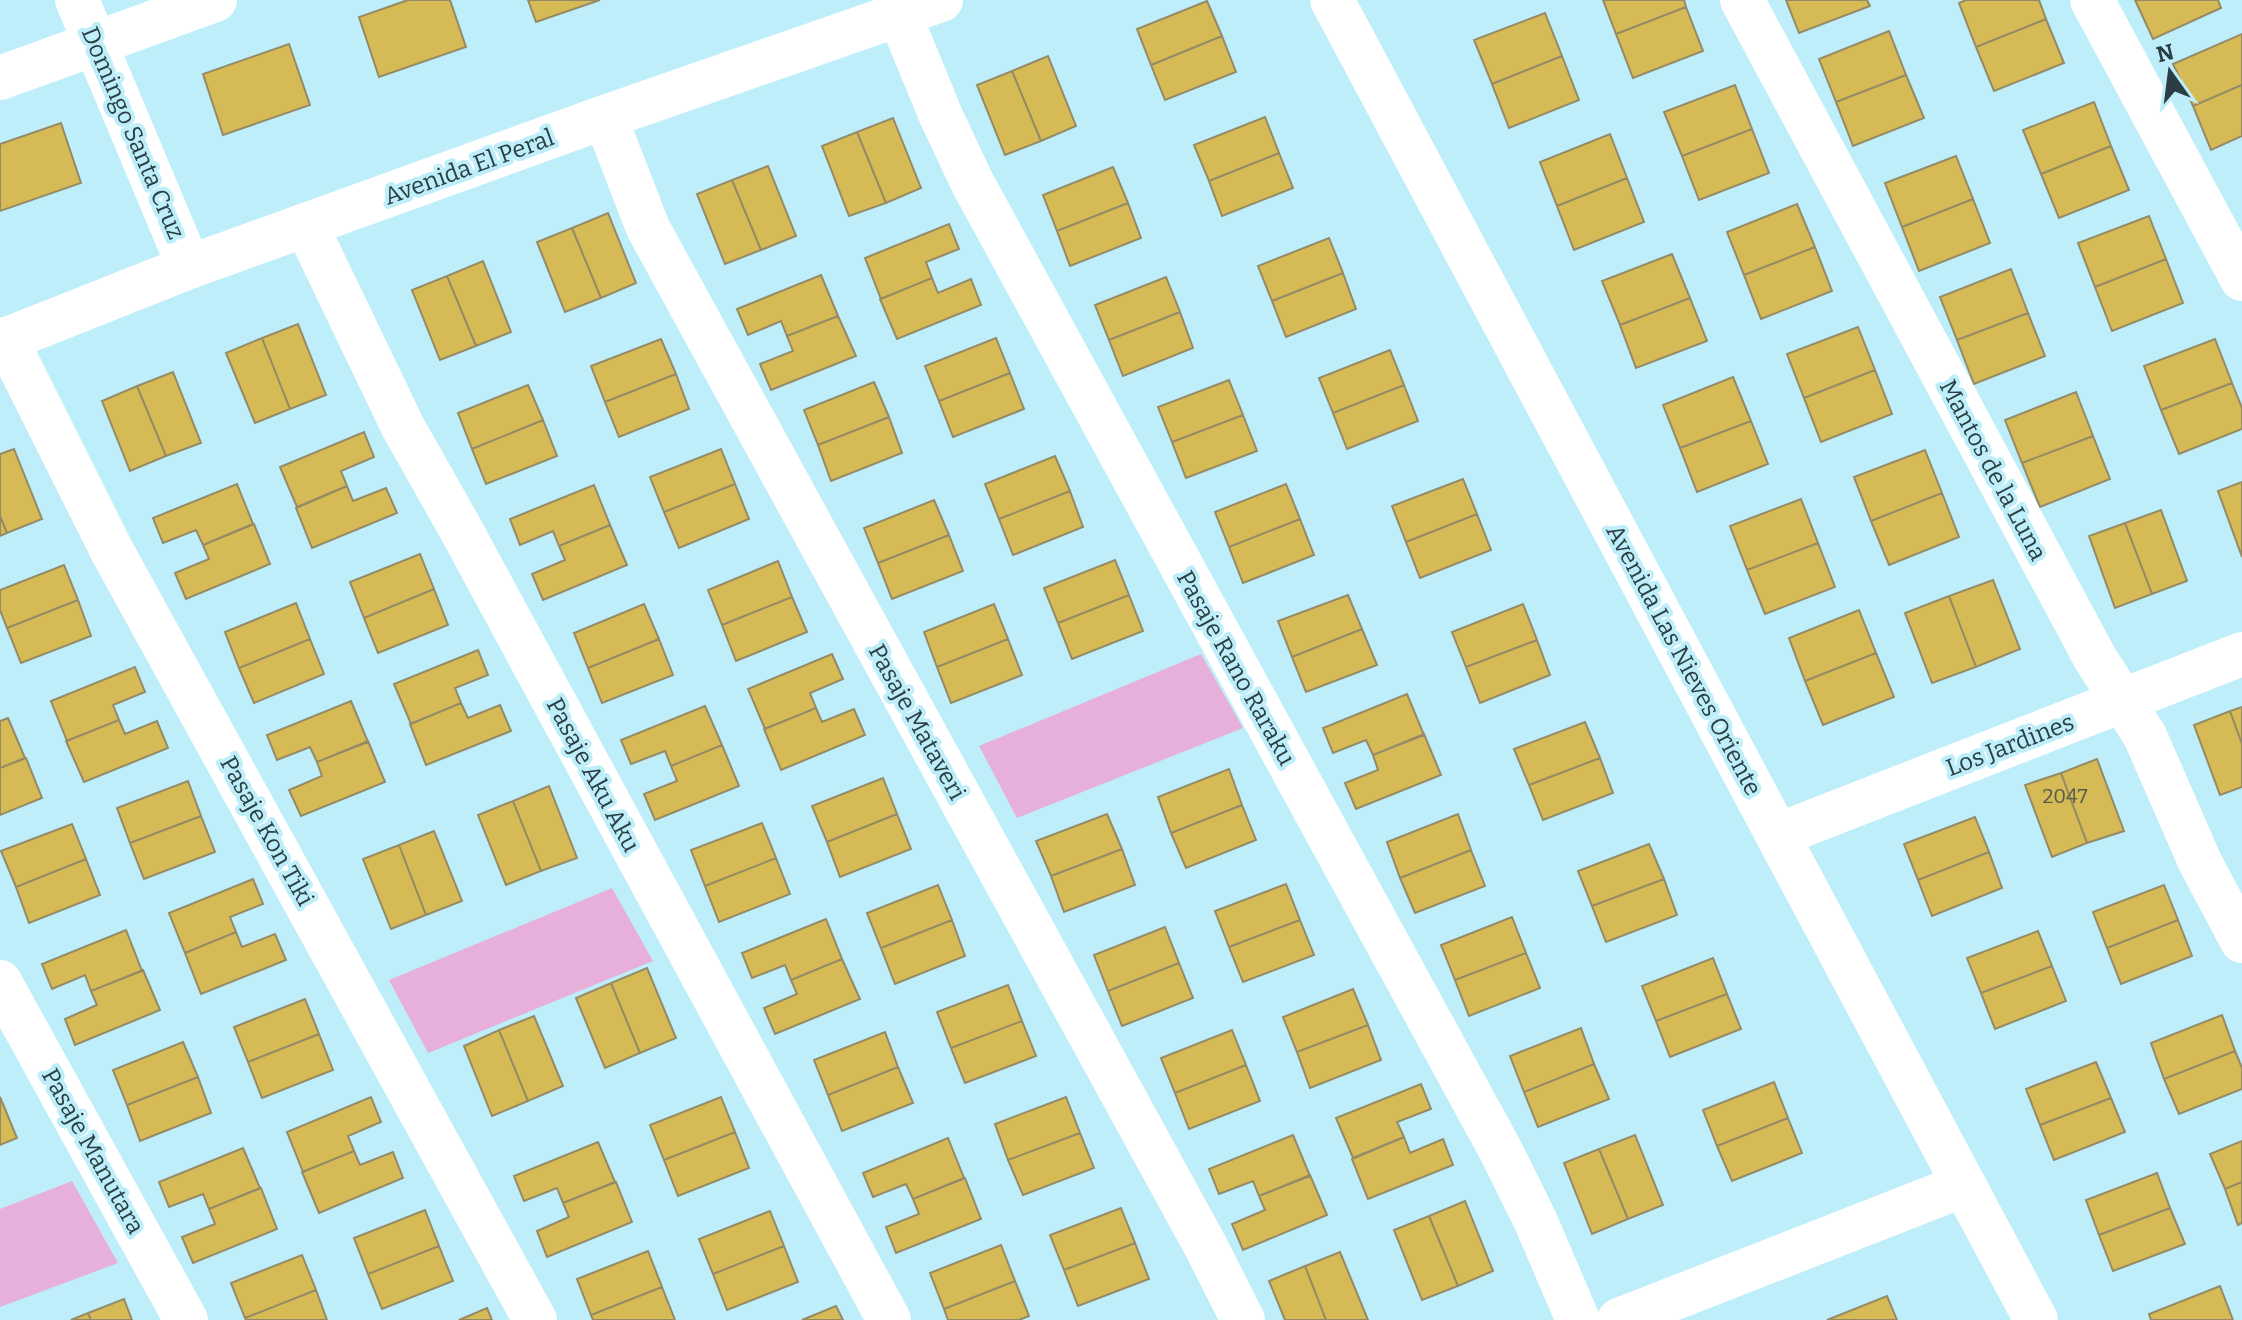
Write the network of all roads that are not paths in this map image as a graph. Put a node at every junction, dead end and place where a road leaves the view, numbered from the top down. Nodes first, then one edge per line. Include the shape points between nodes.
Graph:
1 (77, 0) edge
2 (215, 0) edge
3 (941, 0) edge
4 (1332, 0) edge
5 (1742, 0) edge
6 (2092, 0) edge
7 (899, 14) junction
8 (95, 43) junction
9 (0, 78) edge
10 (605, 117) junction
11 (306, 225) junction
12 (189, 267) junction
13 (2242, 279) edge
14 (3, 341) edge
15 (2242, 654) edge
16 (2122, 701) junction
17 (1778, 835) junction
18 (2242, 941) edge
19 (0, 982) edge
20 (1964, 1185) junction
21 (1626, 1319) edge
22 (186, 1320) edge
23 (535, 1320) edge
24 (889, 1320) edge
25 (1243, 1320) edge
26 (1578, 1320) edge
27 (2036, 1320) edge

1 - 8 street, Domingo Santa Cruz
2 - 8 street
3 - 7 street, Avenida El Peral
4 - 17 street, Avenida Las Nieves Oriente
5 - 16 street, Mantos de la Luna
6 - 13 street
7 - 10 street, Avenida El Peral
7 - 26 street, Pasaje Rano Raraku via 972,182 1502,1153
8 - 9 street
8 - 12 street, Domingo Santa Cruz
10 - 11 street, Avenida El Peral
10 - 25 street, Pasaje Mataveri via 648,228
11 - 12 street, Avenida El Peral
11 - 24 street, Pasaje Aku Aku via 403,427
12 - 14 street, Avenida El Peral
14 - 23 street, Pasaje Kon Tiki via 112,551
15 - 16 street, Los Jardines
16 - 17 street, Los Jardines
16 - 18 street, Mantos de la Luna via 2145,736 2200,862
17 - 20 street, Avenida Las Nieves Oriente
19 - 22 street, Pasaje Manutara
20 - 21 street
20 - 27 street, Avenida Las Nieves Oriente

